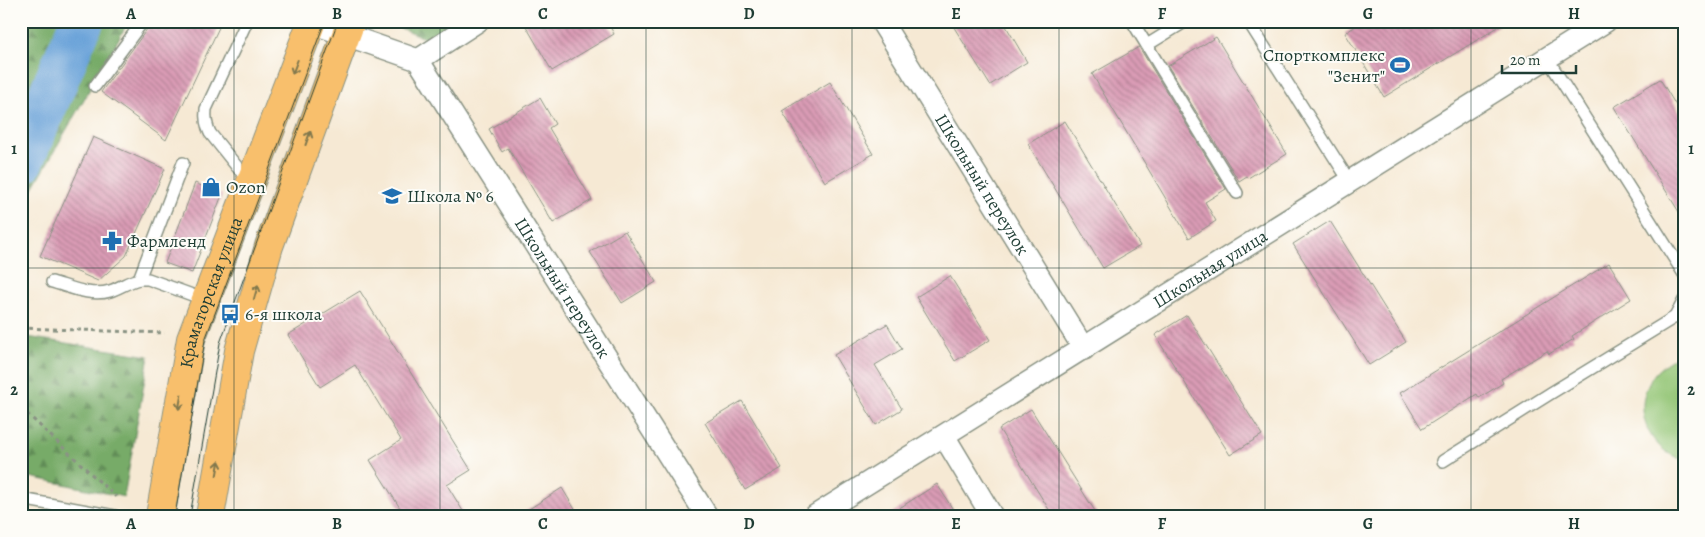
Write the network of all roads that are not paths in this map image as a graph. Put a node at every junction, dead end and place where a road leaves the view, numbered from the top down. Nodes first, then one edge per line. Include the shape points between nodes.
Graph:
1 (143, 21) edge
2 (247, 21) edge
3 (478, 21) edge
4 (881, 21) edge
5 (1132, 21) edge
6 (1186, 21) edge
7 (1248, 21) edge
8 (1606, 21) edge
9 (312, 22) edge
10 (349, 28) edge
11 (1148, 45) junction
12 (1547, 58) junction
13 (418, 60) junction
14 (95, 86) dead end
15 (183, 163) dead end
16 (1350, 182) junction
17 (250, 184) junction
18 (1237, 193) dead end
19 (1684, 274) edge
20 (139, 279) junction
21 (52, 282) dead end
22 (206, 300) junction
23 (1684, 300) edge
24 (1084, 349) junction
25 (944, 436) junction
26 (1443, 461) dead end
27 (21, 499) edge
28 (115, 516) edge
29 (160, 516) edge
30 (210, 516) edge
31 (707, 516) edge
32 (815, 516) edge
33 (992, 516) edge

1 - 14 lane
2 - 17 lane via 205,116 210,133
3 - 13 street
4 - 24 street, Школьный переулок
5 - 11 lane
6 - 11 lane
7 - 16 lane
8 - 12 street, Школьная улица
9 - 10 street
9 -> 17 main road, Краматорская улица
10 - 13 street
30 -> 10 main road via 239,351 255,294 269,246
11 - 18 lane
12 - 16 street, Школьная улица
12 - 19 lane
13 - 31 street, Школьный переулок
15 - 20 lane
16 - 24 street, Школьная улица
17 - 22 main road, Краматорская улица
20 - 21 lane via 100,294
20 - 22 lane via 148,279
22 -> 29 main road, Краматорская улица via 191,339
23 - 26 lane via 1675,317
24 - 25 street, Школьная улица
25 - 32 street, Школьная улица
25 - 33 street
27 - 28 lane

